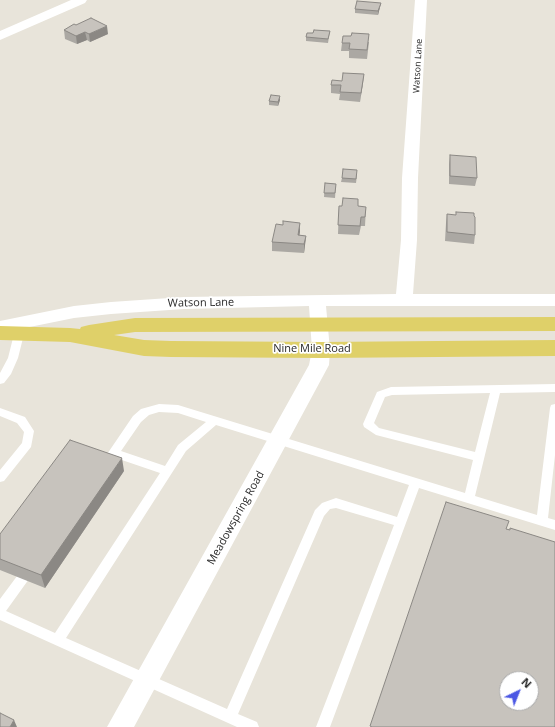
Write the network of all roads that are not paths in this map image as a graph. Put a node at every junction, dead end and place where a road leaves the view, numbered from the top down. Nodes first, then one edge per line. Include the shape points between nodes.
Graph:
1 (81, 0) edge
2 (421, 0) edge
3 (0, 36) edge
4 (317, 300) junction
5 (404, 300) junction
6 (555, 300) edge
7 (555, 324) edge
8 (320, 325) junction
9 (6, 331) edge
10 (70, 335) junction
11 (555, 348) edge
12 (321, 350) junction
13 (0, 380) edge
14 (555, 388) edge
15 (496, 390) junction
16 (555, 408) edge
17 (0, 412) edge
18 (215, 420) junction
19 (278, 441) junction
20 (114, 453) junction
21 (479, 457) junction
22 (167, 471) junction
23 (0, 478) edge
24 (97, 478) edge
25 (416, 482) junction
26 (469, 498) junction
27 (542, 521) junction
28 (401, 523) junction
29 (555, 525) edge
30 (36, 560) edge
31 (0, 609) edge
32 (0, 614) edge
33 (58, 640) junction
34 (147, 680) junction
35 (230, 717) junction
36 (120, 727) edge
37 (252, 727) edge
38 (323, 727) edge

1 - 3 street
2 - 5 street, Watson Lane
4 - 5 street, Watson Lane
4 - 8 street, Meadowspring Road
4 - 9 street, Watson Lane via 184,303 111,308 74,312
5 - 6 street, Watson Lane
7 - 8 main road, Nine Mile Road
8 - 10 main road, Nine Mile Road via 135,325
8 - 12 street, Meadowspring Road
9 - 10 main road, Nine Mile Road
9 - 13 lane via 13,358
10 - 12 main road, Nine Mile Road via 144,348
11 - 12 main road, Nine Mile Road
12 - 19 street, Meadowspring Road via 319,365
14 - 15 lane
15 - 21 lane
15 - 21 lane via 391,391 381,396 368,424 376,431
16 - 27 lane
17 - 23 lane via 21,420 29,431 27,444
18 - 19 lane
18 - 20 lane via 178,409 160,408 145,412 137,419
18 - 22 lane via 182,448
19 - 25 lane
19 - 34 street, Meadowspring Road
20 - 22 lane
20 - 24 lane
21 - 26 lane
22 - 33 lane
25 - 26 lane
25 - 28 lane
26 - 27 lane
27 - 29 lane
28 - 35 lane via 336,503 326,506 319,513
28 - 38 lane
30 - 31 lane
32 - 33 lane
33 - 34 lane
34 - 35 lane
34 - 36 street, Meadowspring Road
35 - 37 lane

